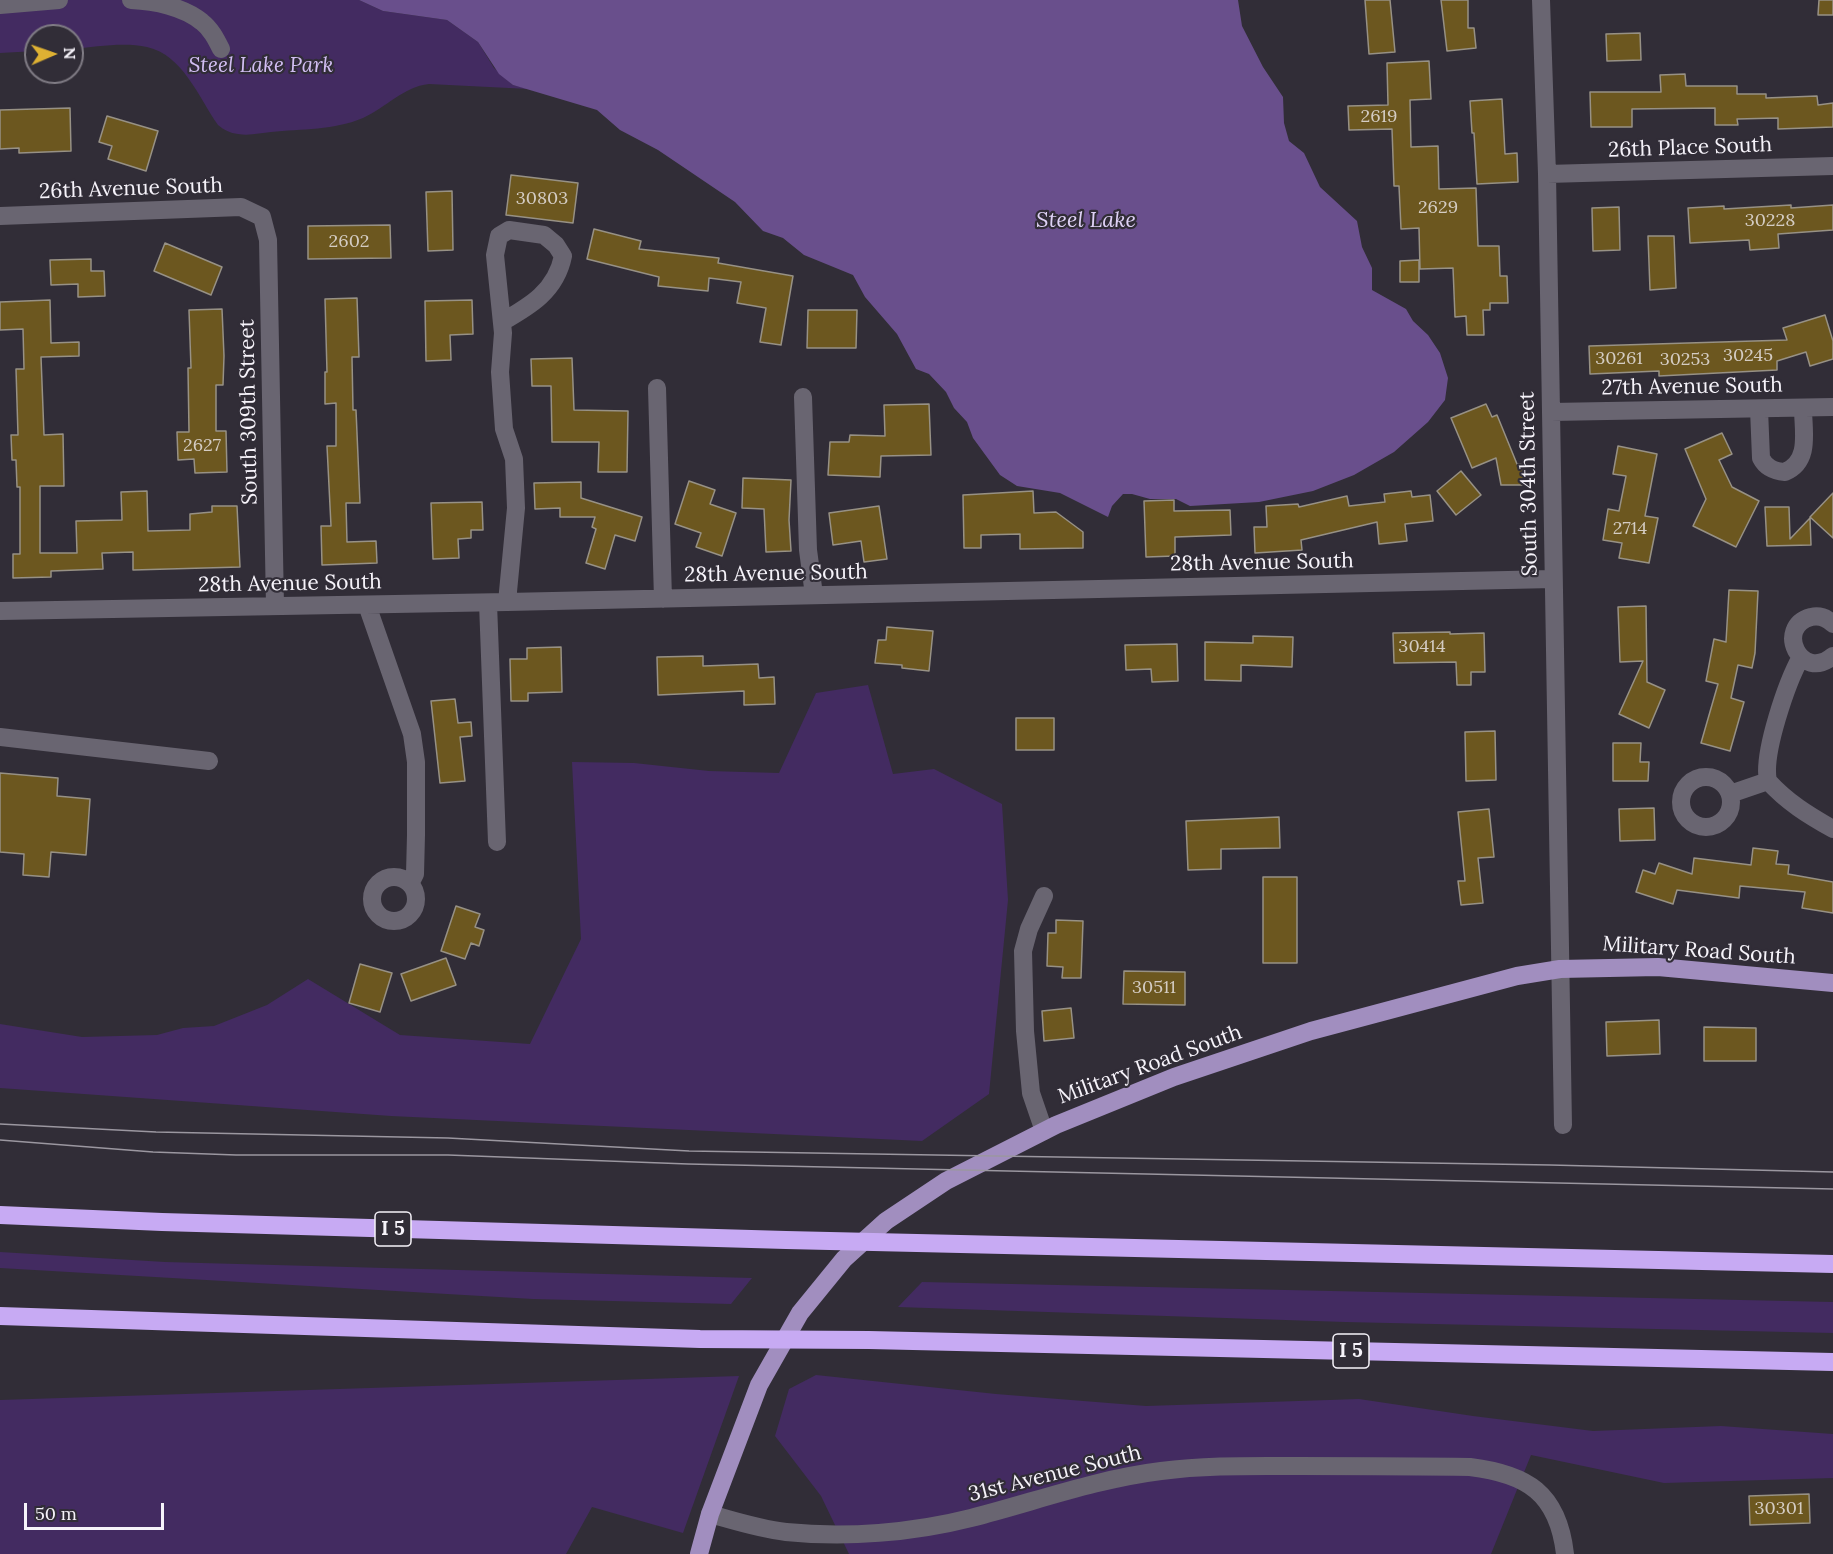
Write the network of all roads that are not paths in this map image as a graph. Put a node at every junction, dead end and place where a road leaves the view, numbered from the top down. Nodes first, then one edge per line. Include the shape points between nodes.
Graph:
1 (59, 0) edge
2 (131, 0) edge
3 (1541, 0) edge
4 (0, 5) edge
5 (221, 49) dead end
6 (1833, 166) edge
7 (1547, 174) junction
8 (0, 216) edge
9 (262, 217) joint
10 (502, 322) junction
11 (657, 388) dead end
12 (803, 398) dead end
13 (1833, 407) edge
14 (1803, 408) junction
15 (1759, 409) junction
16 (1551, 412) junction
17 (1553, 579) junction
18 (814, 595) junction
19 (663, 599) junction
20 (488, 603) junction
21 (507, 603) junction
22 (367, 605) junction
23 (275, 606) junction
24 (0, 610) edge
25 (1833, 624) edge
26 (1833, 656) edge
27 (1801, 657) junction
28 (0, 737) edge
29 (209, 761) dead end
30 (1768, 781) junction
31 (1730, 794) dead end
32 (1833, 829) edge
33 (497, 842) dead end
34 (410, 884) dead end
35 (1044, 896) dead end
36 (1560, 969) junction
37 (1833, 983) edge
38 (1563, 1125) dead end
39 (1044, 1131) junction
40 (0, 1215) edge
41 (1833, 1264) edge
42 (0, 1316) edge
43 (1833, 1362) edge
44 (710, 1514) junction
45 (699, 1554) edge
46 (1565, 1554) edge

1 - 4 street
2 - 5 street via 158,3 191,15 213,34
3 - 7 street, South 304th Street
6 - 7 street, 26th Place South
7 - 16 street, South 304th Street
8 - 9 street, 26th Avenue South via 241,207
9 - 23 street, South 309th Street via 268,240
10 - 10 street via 533,304 550,287 560,269 563,256 544,235 508,230 499,236 495,255
10 - 21 street via 504,429 514,459 516,508
11 - 19 street
12 - 18 street via 808,550
13 - 14 street, 27th Avenue South
14 - 15 street, 27th Avenue South
14 - 15 street via 1804,452 1798,464 1785,472 1770,469 1761,458
15 - 16 street, 27th Avenue South
16 - 17 street, South 304th Street
17 - 18 street, 28th Avenue South
17 - 36 street, South 304th Street
18 - 19 street, 28th Avenue South
19 - 21 street, 28th Avenue South
20 - 21 street, 28th Avenue South
20 - 22 street, 28th Avenue South
20 - 33 street
22 - 23 street, 28th Avenue South
22 - 34 street via 412,734 416,835 415,874
23 - 24 street, 28th Avenue South
25 - 27 street via 1816,616 1801,622 1793,636
26 - 27 street via 1822,663
27 - 30 street via 1788,683 1769,752
28 - 29 street
30 - 31 street
30 - 32 street via 1800,810
35 - 39 street via 1023,951 1031,1093
36 - 37 main road, Military Road South via 1658,967
36 - 38 street, South 304th Street
36 - 39 main road, Military Road South via 1439,995 1311,1031 1174,1077
39 - 44 main road, Military Road South via 946,1181 886,1221 844,1259 800,1313 759,1385
40 - 41 highway, I 5 via 786,1240
42 - 43 highway, I 5 via 700,1338
44 - 45 main road, Military Road South
44 - 46 street, 31st Avenue South via 785,1532 866,1533 934,1526 1098,1483 1207,1466 1485,1469 1503,1472 1539,1491 1557,1521

